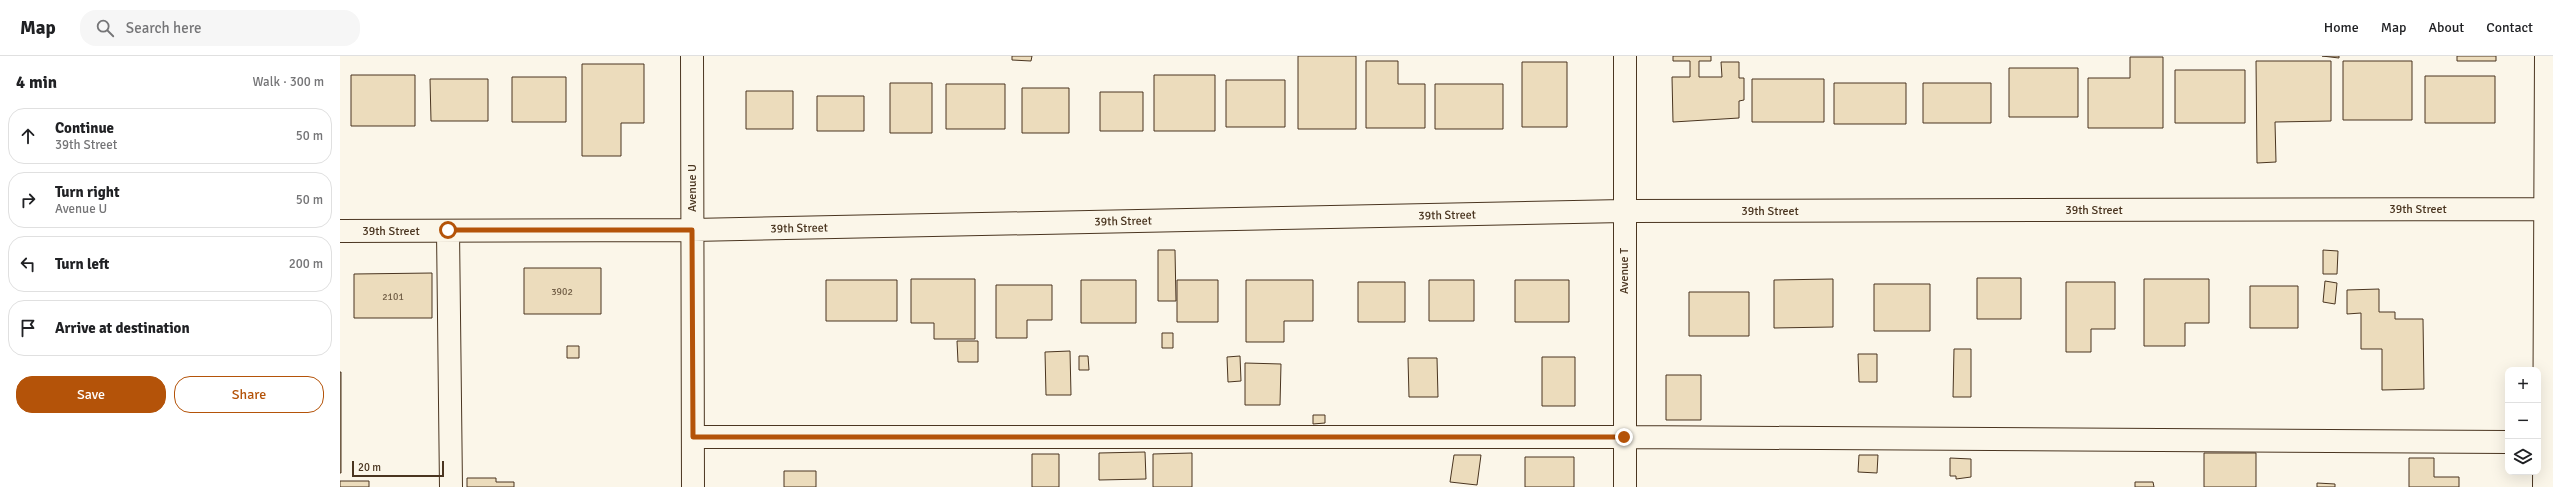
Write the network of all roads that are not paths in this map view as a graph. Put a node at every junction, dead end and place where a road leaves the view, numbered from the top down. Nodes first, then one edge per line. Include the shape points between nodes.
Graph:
1 (692, 56) edge
2 (1625, 56) edge
3 (2546, 56) edge
4 (2548, 210) edge
5 (1623, 211) junction
6 (340, 230) edge
7 (448, 230) junction
8 (692, 230) junction
9 (693, 437) junction
10 (1624, 437) junction
11 (2505, 442) edge
12 (2545, 442) edge
13 (450, 487) edge
14 (693, 487) edge
15 (1625, 487) edge
16 (2544, 487) edge

1 - 8 street, Avenue U
2 - 5 street, Avenue T
3 - 4 street
4 - 5 street, 39th Street
4 - 12 street
5 - 8 street, 39th Street
5 - 10 street, Avenue T
6 - 7 street, 39th Street
7 - 8 street, 39th Street
7 - 13 street
8 - 9 street, Avenue U
9 - 10 street
9 - 14 street, Avenue U
10 - 11 street
10 - 15 street, Avenue T
12 - 16 street

